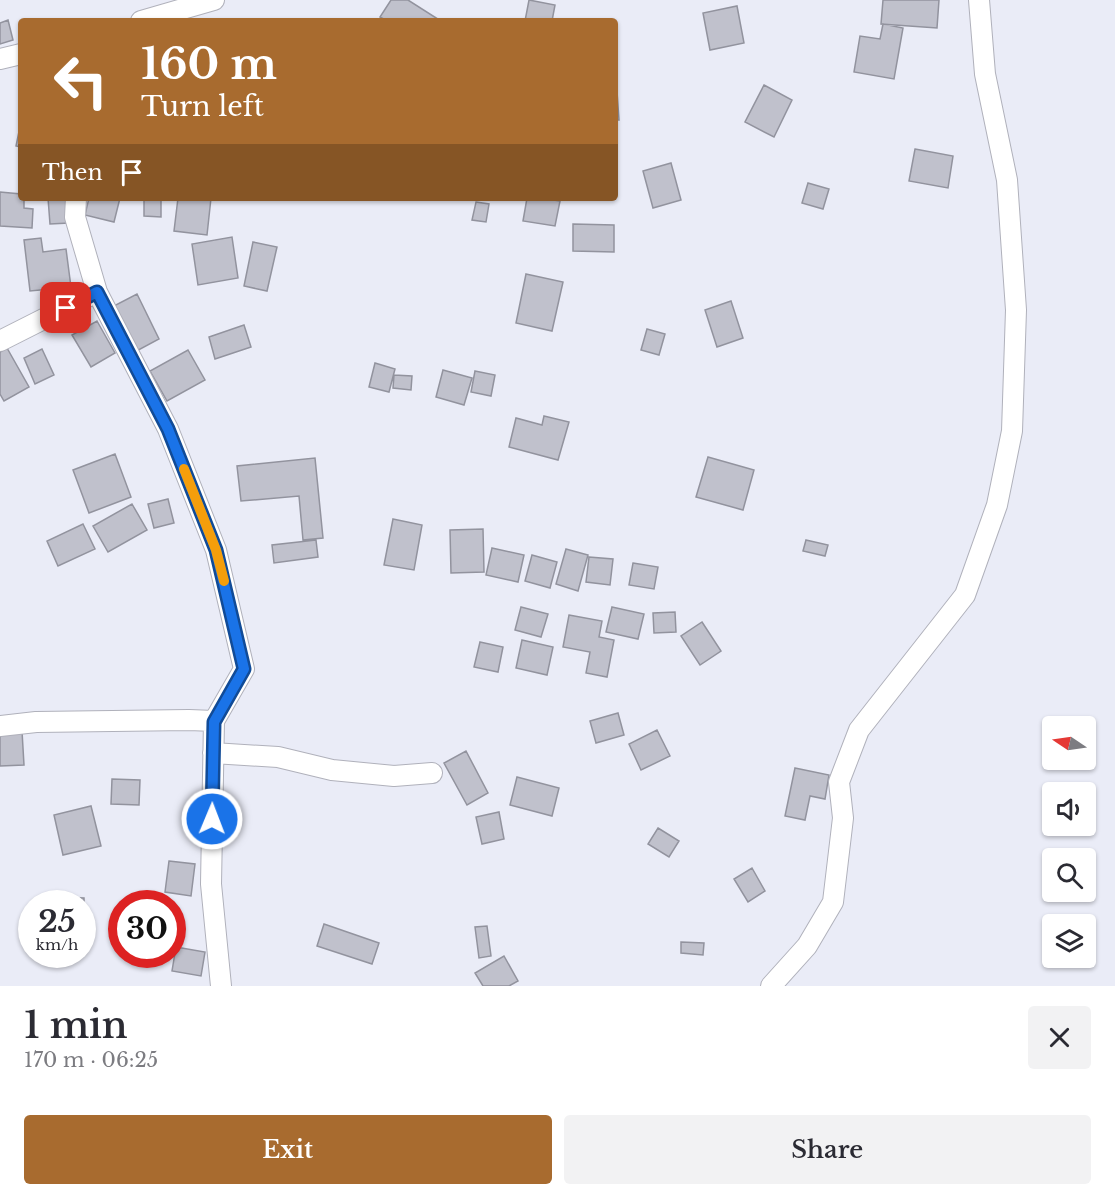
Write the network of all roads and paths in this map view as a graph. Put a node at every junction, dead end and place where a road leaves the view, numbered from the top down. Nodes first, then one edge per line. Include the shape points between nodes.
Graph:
1 (979, 0) edge
2 (207, 1) edge
3 (151, 18) edge
4 (18, 55) edge
5 (0, 59) edge
6 (76, 201) edge
7 (97, 292) junction
8 (0, 341) edge
9 (214, 722) junction
10 (0, 726) edge
11 (213, 753) junction
12 (432, 773) dead end
13 (222, 986) edge
14 (771, 986) edge

1 - 14 street via 986,74 1007,180 1016,310 1012,431 997,505 966,595 859,730 839,782 843,818 833,902 807,946
2 - 3 street
4 - 5 street
6 - 7 street via 75,217
7 - 8 street
7 - 9 street via 168,429 216,550 244,669
9 - 10 street via 36,722
9 - 11 street
11 - 12 street via 278,757 332,770 394,776
11 - 13 street via 211,884

